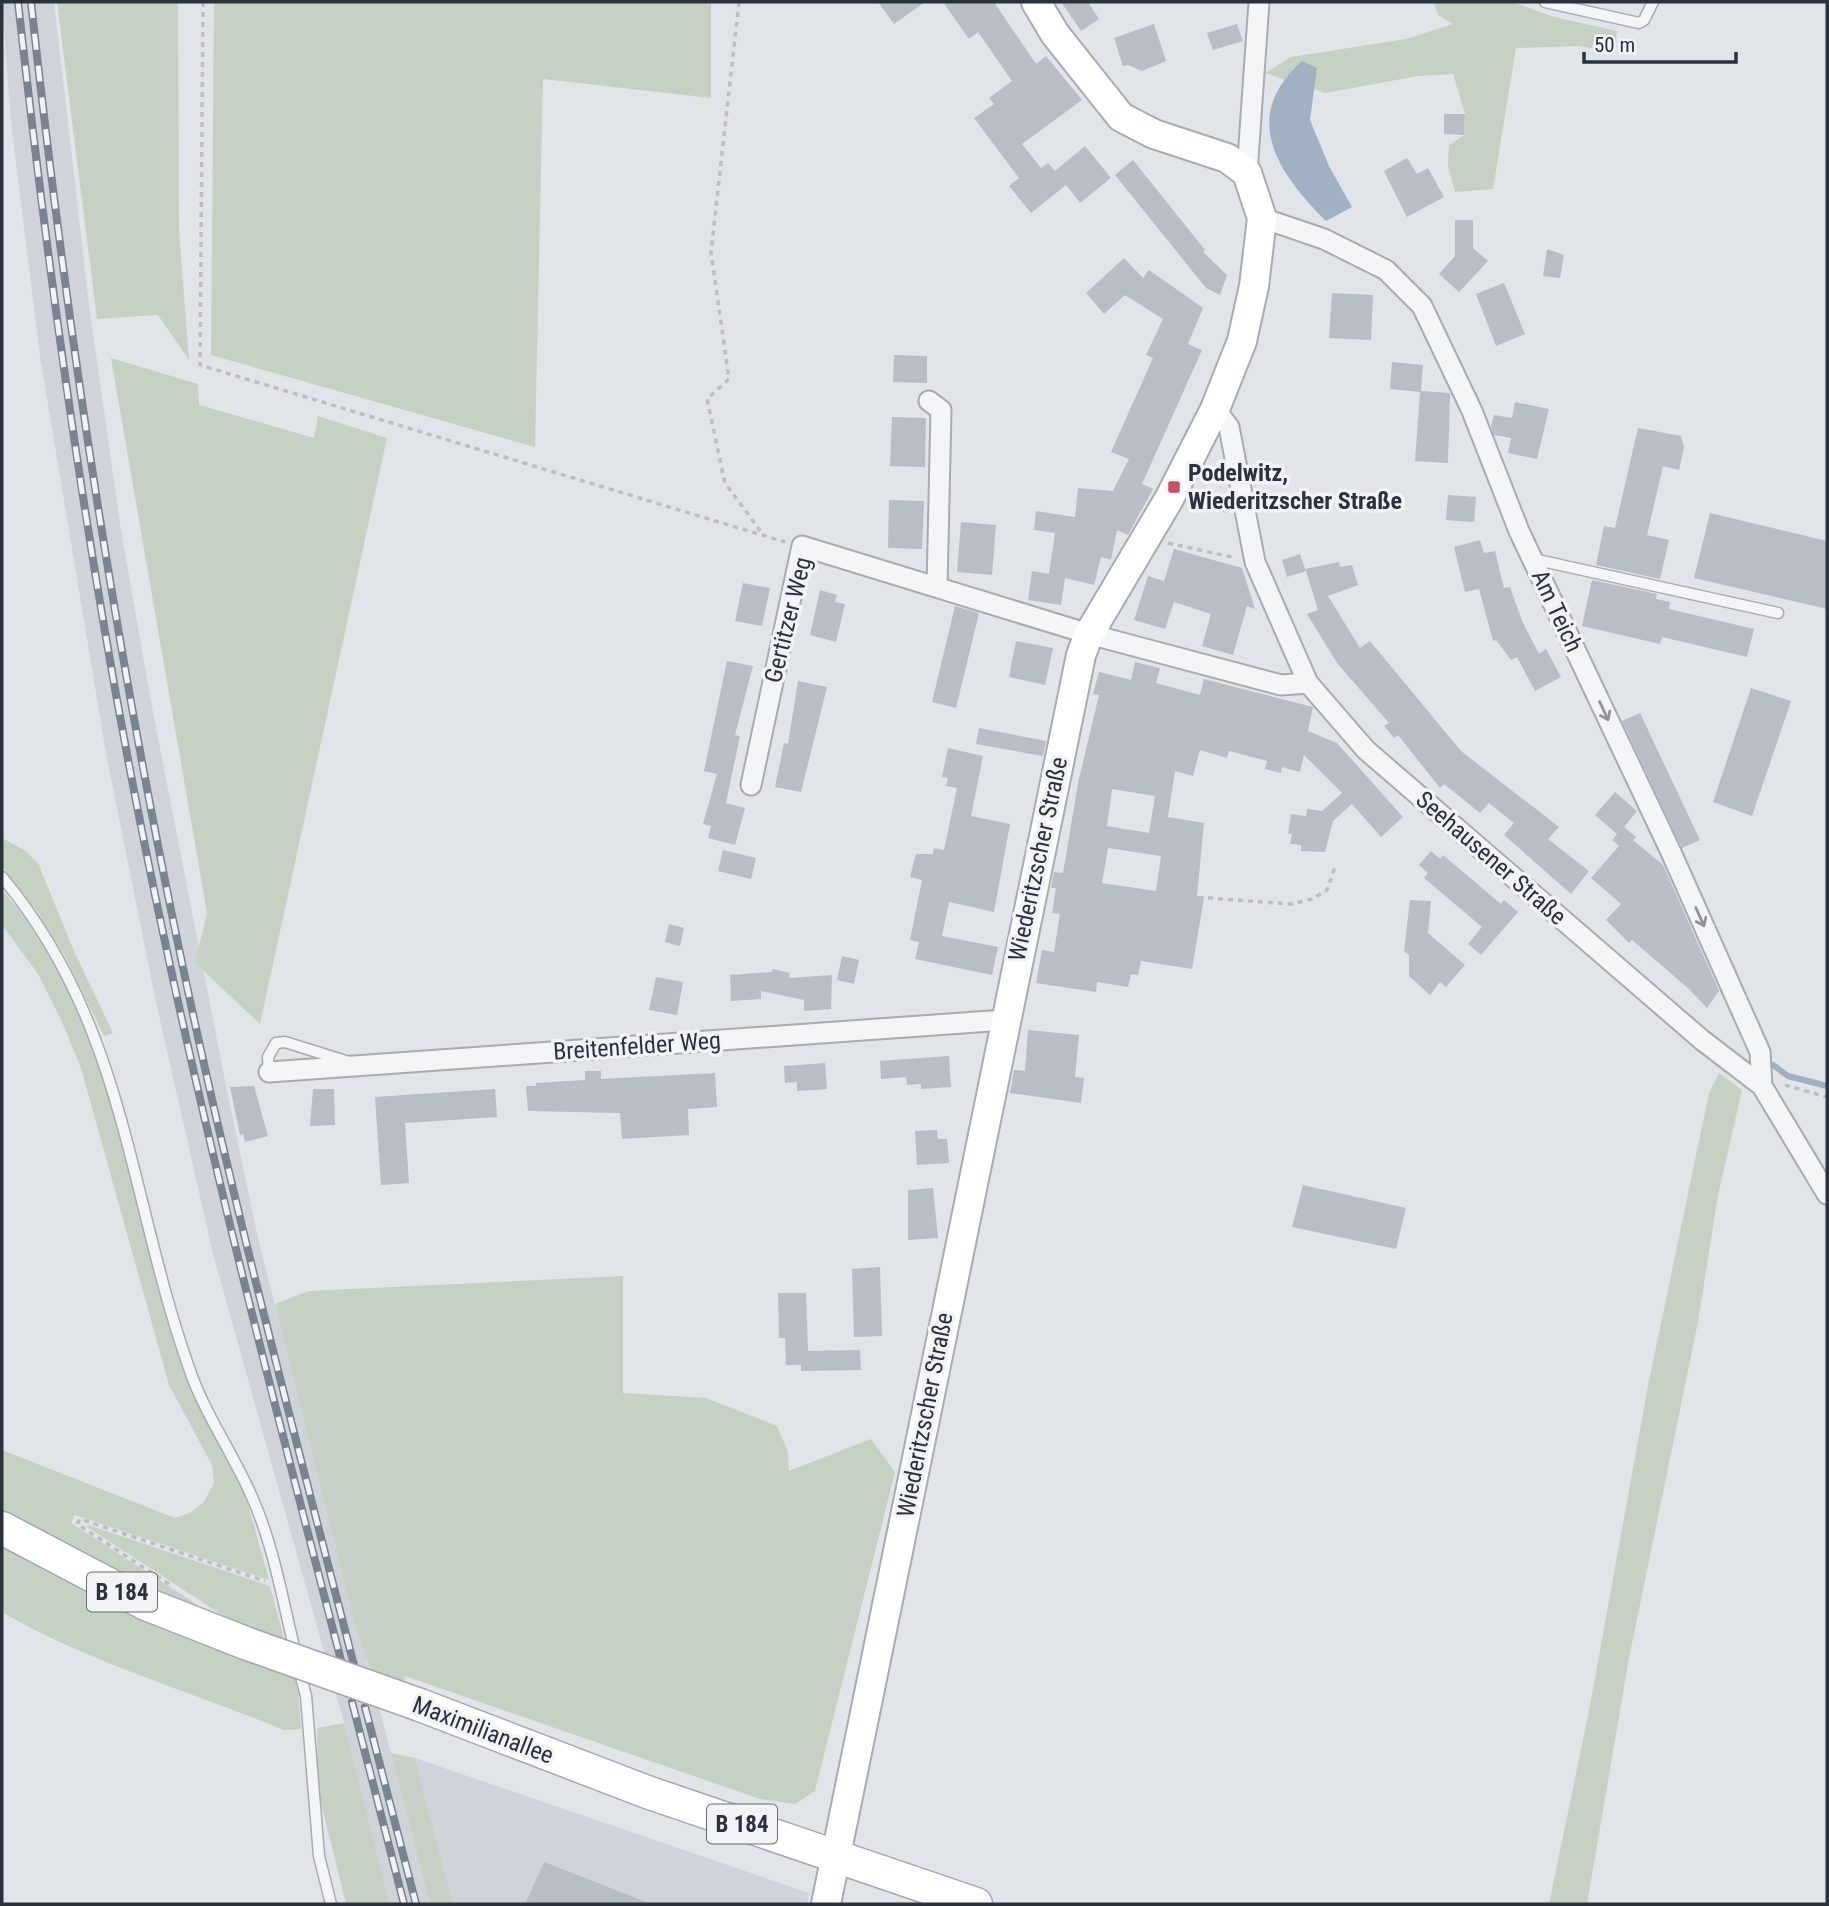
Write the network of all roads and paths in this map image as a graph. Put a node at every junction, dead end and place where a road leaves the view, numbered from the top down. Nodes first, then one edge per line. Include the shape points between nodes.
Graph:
1 (203, 2) edge
2 (739, 2) edge
3 (1036, 2) edge
4 (1259, 2) edge
5 (1545, 2) edge
6 (1653, 2) edge
7 (1247, 173) junction
8 (1262, 218) junction
9 (929, 401) dead end
10 (1215, 409) junction
11 (1169, 499) junction
12 (1246, 515) junction
13 (764, 536) junction
14 (1146, 538) junction
15 (802, 547) junction
16 (1532, 559) junction
17 (1255, 562) junction
18 (936, 587) junction
19 (1778, 613) dead end
20 (1089, 634) junction
21 (1308, 683) junction
22 (751, 785) dead end
23 (1336, 864) dead end
24 (2, 877) edge
25 (1208, 898) dead end
26 (1005, 1020) junction
27 (355, 1066) junction
28 (269, 1072) joint
29 (1762, 1086) junction
30 (1827, 1097) edge
31 (1827, 1194) edge
32 (2, 1528) edge
33 (278, 1582) junction
34 (178, 1590) dead end
35 (836, 1856) junction
36 (331, 1904) edge
37 (826, 1904) edge
38 (976, 1904) edge

1 - 13 path via 200,365
2 - 13 path via 711,252 729,379 707,398 725,483
3 - 7 street via 1055,34 1121,117 1154,134 1227,158
4 - 7 street
5 - 6 lane via 1639,23
7 - 8 street, Wiederitzscher Straße
8 - 10 street, Wiederitzscher Straße via 1242,341
8 - 16 street, Am Teich via 1324,239 1386,270 1422,306 1472,411
9 - 18 street via 941,410
10 - 11 street, Wiederitzscher Straße
10 - 12 street, Seehausener Straße via 1228,427
11 - 12 path
11 - 14 street, Wiederitzscher Straße
12 - 17 street, Seehausener Straße
13 - 15 path
14 - 17 path
14 - 20 street, Wiederitzscher Straße
15 - 18 street, Gertitzer Weg
15 - 22 street, Gertitzer Weg
16 - 19 lane
16 -> 29 street, Am Teich via 1760,1052
17 - 21 street, Seehausener Straße
18 - 20 street, Gertitzer Weg
20 - 21 street via 1281,685
20 - 26 street, Wiederitzscher Straße via 1080,655
21 - 29 street, Seehausener Straße via 1366,750 1702,1040
23 - 25 path via 1327,890 1304,901
24 - 33 lane via 60,957 103,1058 188,1367 252,1496
26 - 27 street, Breitenfelder Weg
26 - 35 street, Wiederitzscher Straße
27 - 28 street, Breitenfelder Weg
27 - 28 lane via 285,1042 271,1049
29 - 30 path via 1778,1083
29 - 31 street, Seehausener Straße
32 - 35 main road, Maximilianallee / B 184, bridge via 146,1604 647,1792
33 - 34 path via 80,1519 77,1524
33 - 36 lane via 306,1696 314,1823
35 - 37 street, Wiederitzscher Straße
35 - 38 main road, Maximilianallee / B 184

